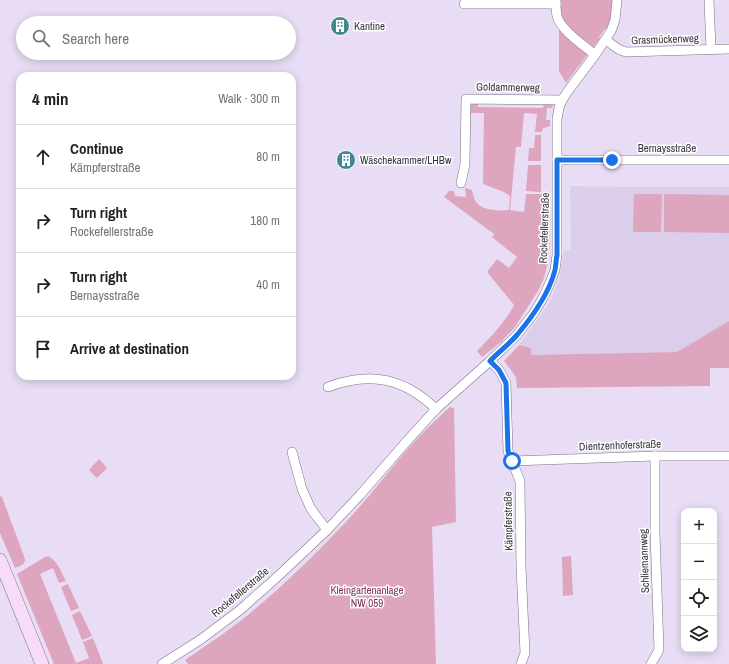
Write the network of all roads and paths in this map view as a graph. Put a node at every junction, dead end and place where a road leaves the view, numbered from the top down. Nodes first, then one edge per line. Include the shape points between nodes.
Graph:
1 (617, 0) edge
2 (709, 0) edge
3 (556, 2) edge
4 (464, 4) dead end
5 (606, 40) junction
6 (711, 49) junction
7 (729, 49) edge
8 (595, 55) junction
9 (562, 100) junction
10 (557, 160) junction
11 (729, 160) edge
12 (461, 183) dead end
13 (490, 361) junction
14 (328, 387) dead end
15 (436, 409) junction
16 (292, 452) dead end
17 (655, 456) junction
18 (729, 456) edge
19 (512, 461) junction
20 (327, 530) junction
21 (0, 560) edge
22 (42, 664) edge
23 (162, 664) edge
24 (521, 664) edge
25 (651, 664) edge

1 - 5 street, Rockefellerstraße via 616,20
2 - 6 street
3 - 4 street
3 - 8 street via 561,25
5 - 6 street, Grasmückenweg via 626,52
5 - 8 street, Rockefellerstraße
6 - 7 street, Grasmückenweg
8 - 9 street, Rockefellerstraße
9 - 10 street, Rockefellerstraße via 557,119
9 - 12 street, Goldammerweg via 466,98 465,164
10 - 11 street, Bernaysstraße
10 - 13 street, Rockefellerstraße via 555,270 544,296 524,326
13 - 15 street, Rockefellerstraße
13 - 19 street, Kämpferstraße via 506,383 508,451
14 - 15 street via 362,379 387,380 401,384
15 - 20 street, Rockefellerstraße
16 - 20 street via 302,489 311,509
17 - 18 street, Dientzenhoferstraße
17 - 19 street, Dientzenhoferstraße
17 - 25 street, Schliemannweg via 659,650
19 - 24 street, Kämpferstraße via 520,481 525,653
20 - 23 street, Rockefellerstraße via 240,610
21 - 22 main road

